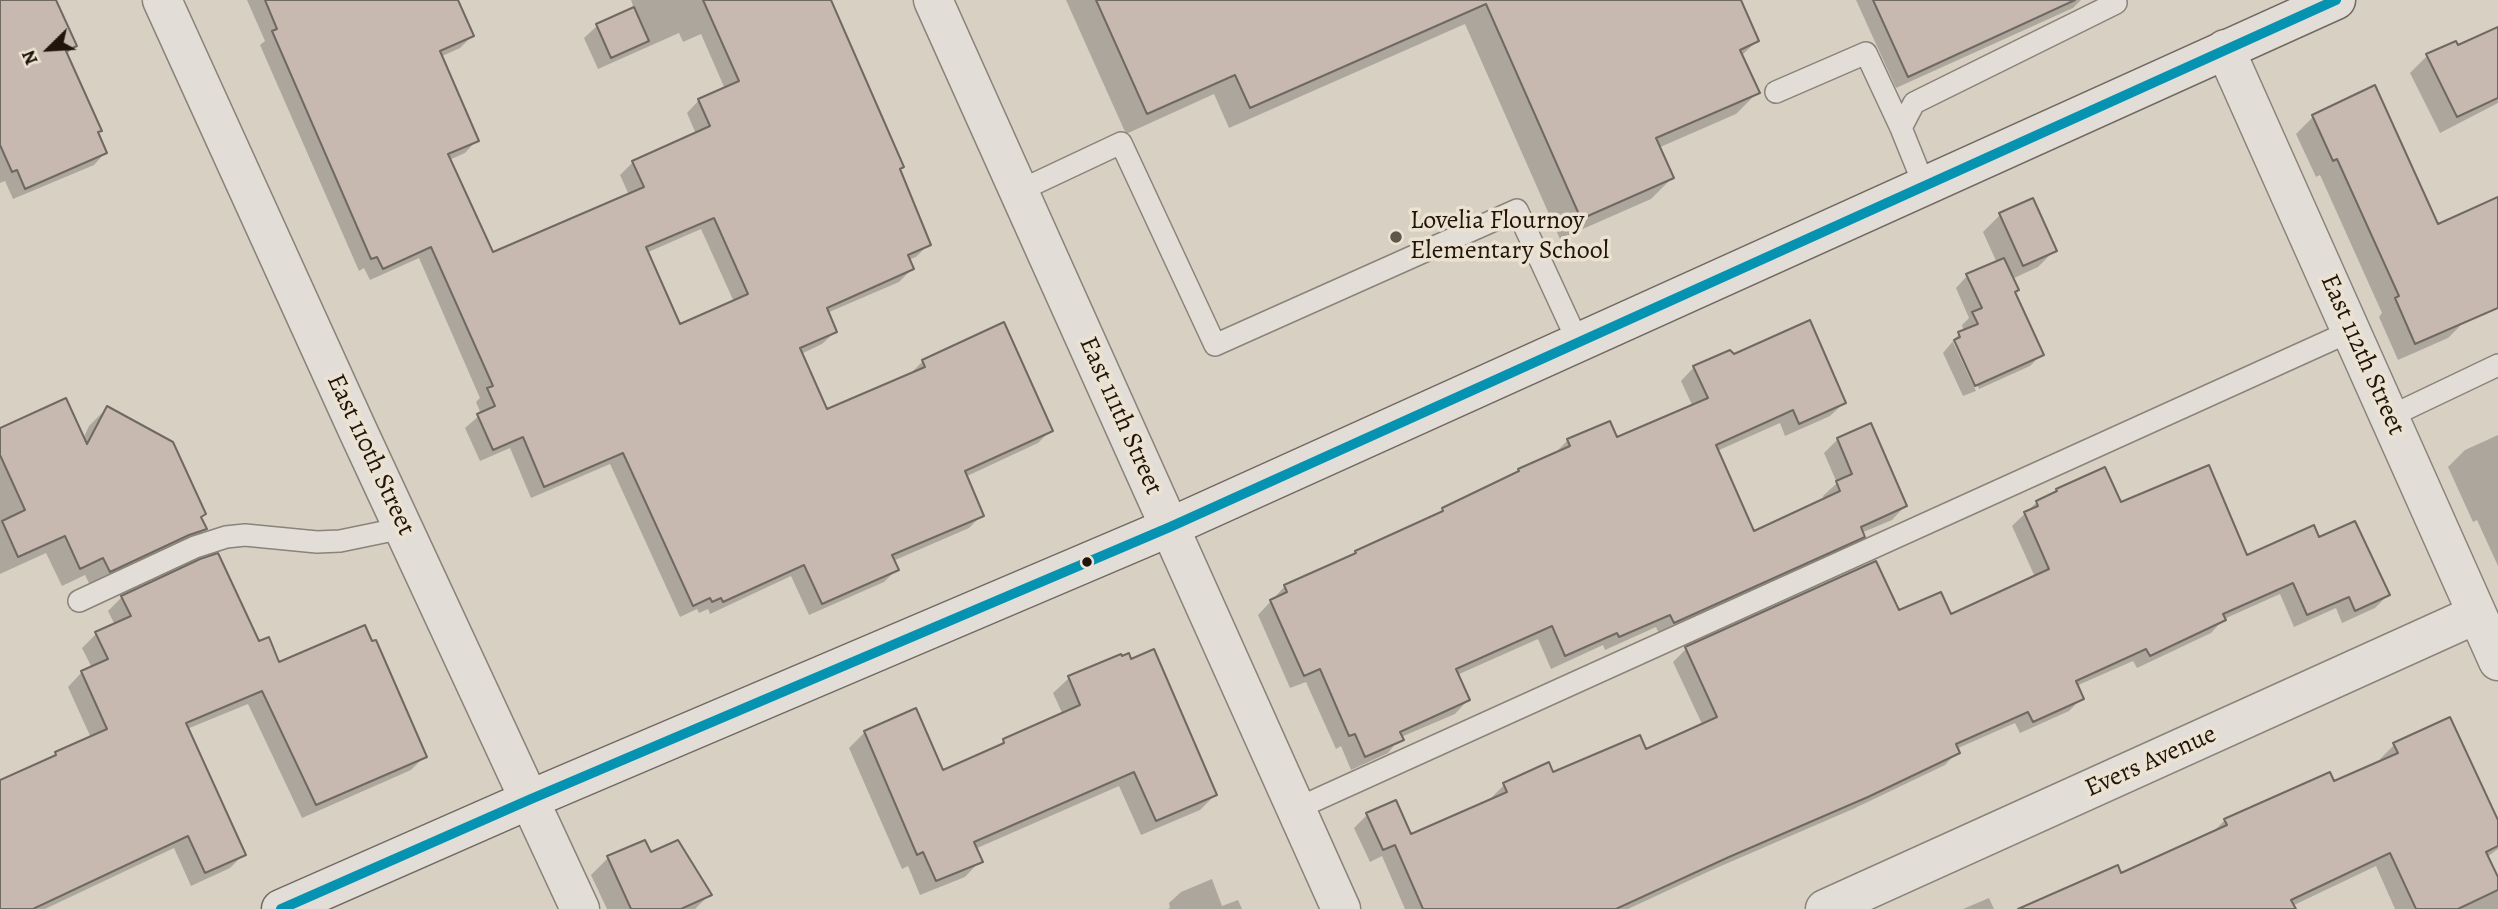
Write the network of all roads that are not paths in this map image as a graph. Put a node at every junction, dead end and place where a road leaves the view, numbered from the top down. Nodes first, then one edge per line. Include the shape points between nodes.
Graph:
1 (162, 0) edge
2 (933, 0) edge
3 (2115, 0) edge
4 (2325, 2) edge
5 (2225, 49) junction
6 (1776, 92) dead end
7 (1901, 128) junction
8 (1924, 185) junction
9 (1019, 191) junction
10 (2351, 331) junction
11 (1578, 342) junction
12 (2498, 365) edge
13 (2389, 417) junction
14 (1170, 527) junction
15 (403, 528) junction
16 (79, 601) dead end
17 (2477, 614) junction
18 (2498, 661) edge
19 (531, 799) junction
20 (1296, 809) junction
21 (281, 909) edge
22 (580, 909) edge
23 (1340, 909) edge
24 (1825, 909) edge

1 - 15 street, East 110th Street
2 - 9 street, East 111th Street
3 - 7 lane via 1914,103
4 - 5 street
5 - 8 street
5 - 10 street, East 112th Street
6 - 7 lane via 1866,53
7 - 8 lane
8 - 11 street
9 - 11 lane via 1121,144 1214,345 1517,210
9 - 14 street, East 111th Street
10 - 13 street, East 112th Street
10 - 20 lane
11 - 14 street
12 - 13 lane
13 - 17 street, East 112th Street
14 - 19 street
14 - 20 street, East 111th Street
15 - 16 lane via 340,541 226,537
15 - 19 street, East 110th Street
17 - 18 street, East 112th Street
17 - 24 street, Evers Avenue
19 - 21 street
19 - 22 street, East 110th Street
20 - 23 street, East 111th Street

